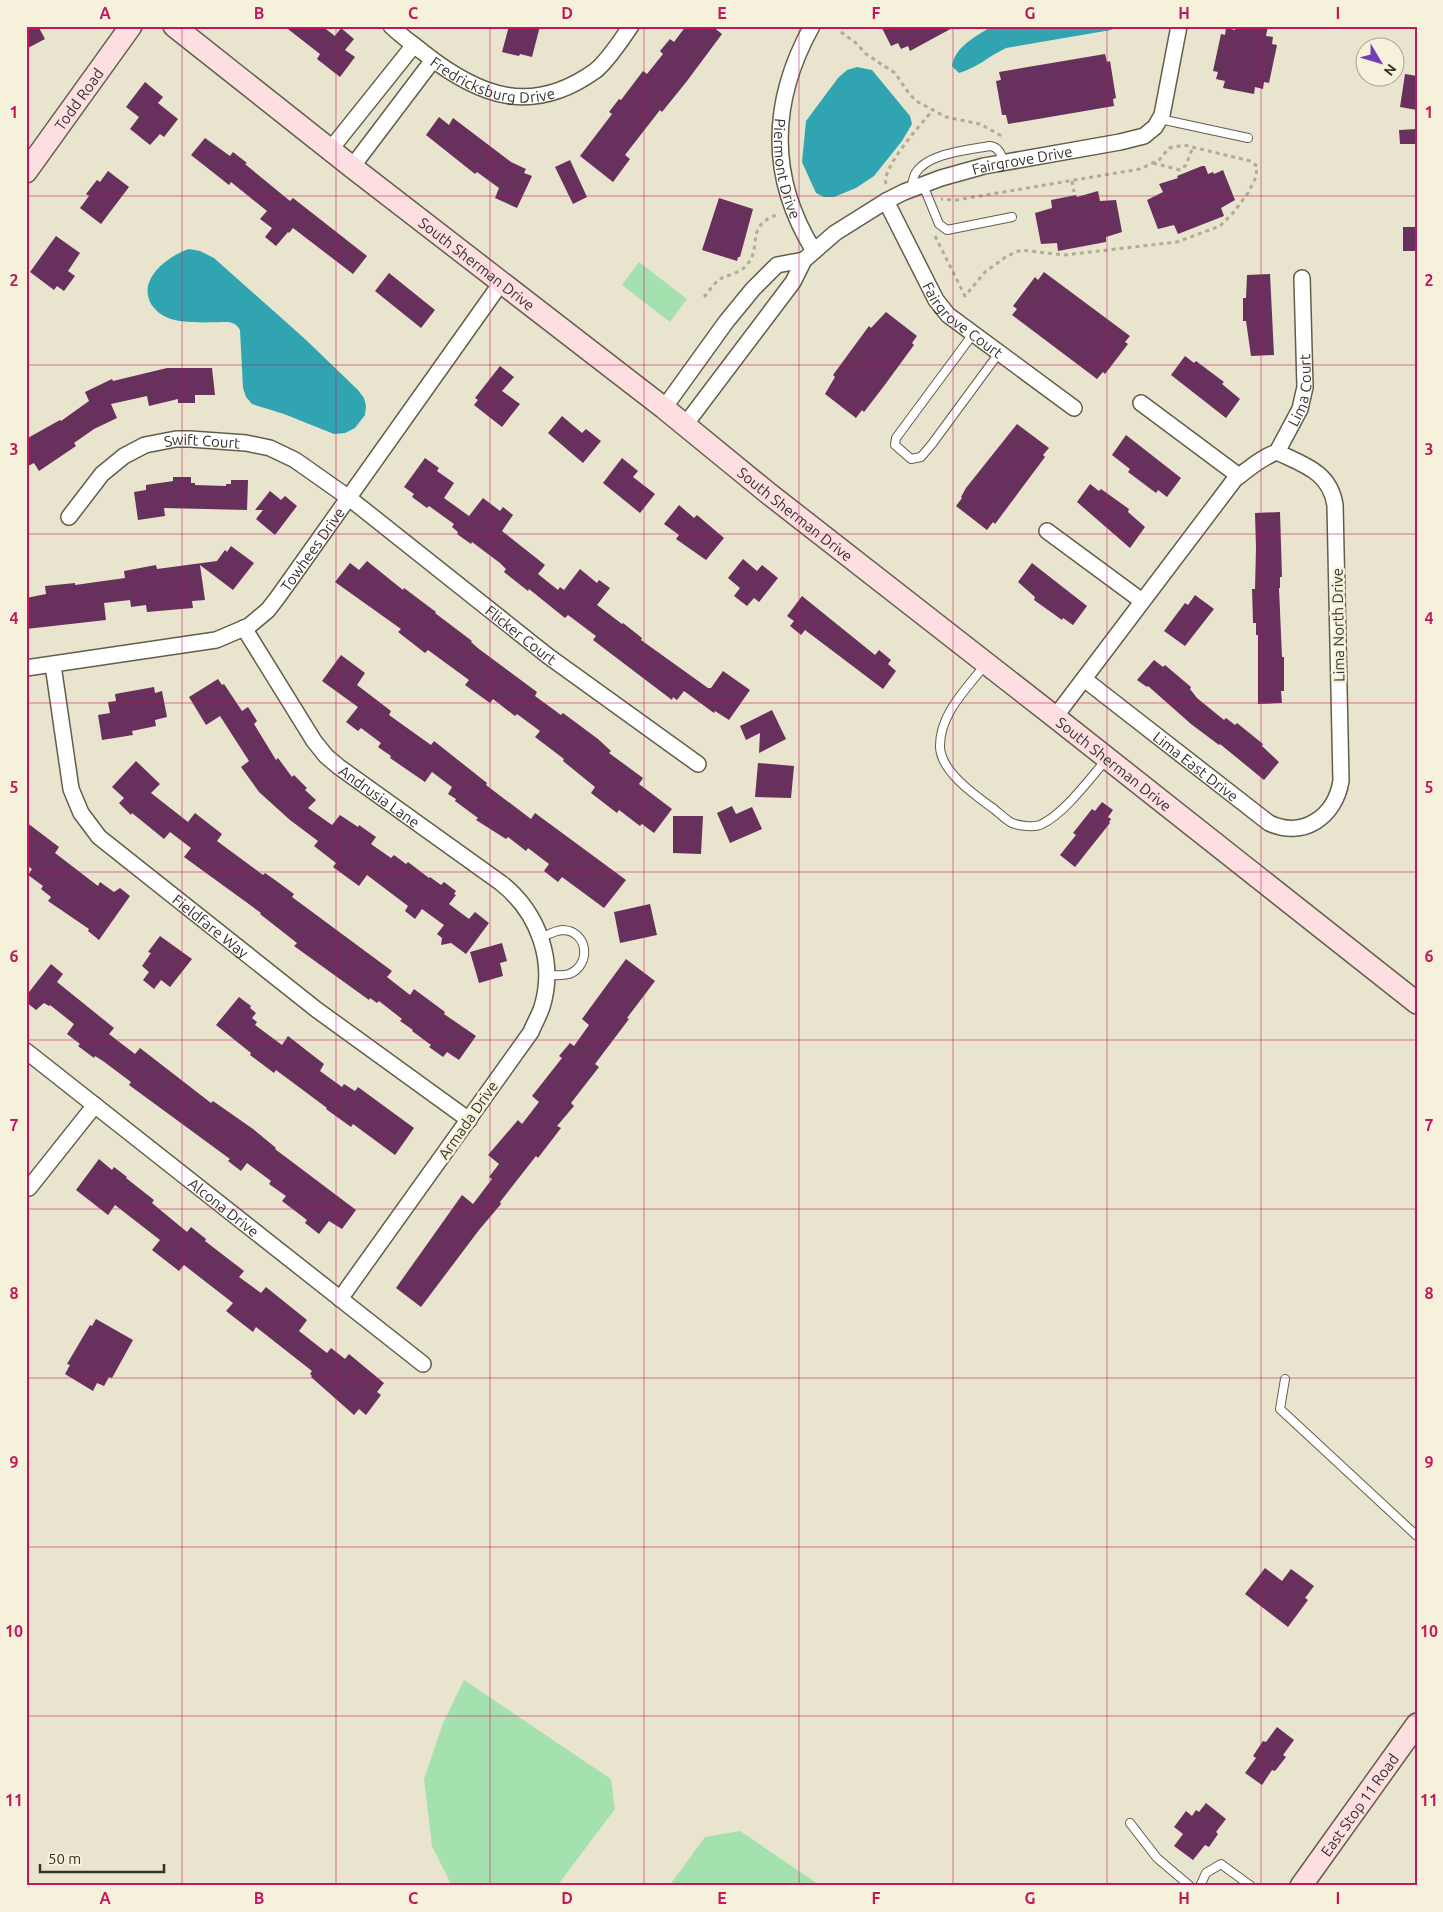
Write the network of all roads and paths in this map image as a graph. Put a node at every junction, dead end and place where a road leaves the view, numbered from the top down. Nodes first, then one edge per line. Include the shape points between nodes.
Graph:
1 (131, 26) edge
2 (174, 26) edge
3 (391, 26) edge
4 (631, 26) edge
5 (812, 26) edge
6 (1179, 26) edge
7 (841, 32) dead end
8 (414, 45) junction
9 (433, 60) junction
10 (933, 110) junction
11 (1160, 120) junction
12 (1248, 138) dead end
13 (994, 146) junction
14 (1193, 147) junction
15 (330, 150) junction
16 (1004, 163) junction
17 (1152, 163) junction
18 (352, 167) junction
19 (26, 172) edge
20 (1072, 180) junction
21 (921, 191) junction
22 (1074, 192) dead end
23 (887, 194) junction
24 (792, 210) junction
25 (1012, 217) dead end
26 (932, 231) dead end
27 (809, 255) junction
28 (1302, 278) dead end
29 (502, 283) junction
30 (704, 297) dead end
31 (973, 334) junction
32 (999, 353) junction
33 (1141, 403) dead end
34 (664, 408) junction
35 (1074, 408) dead end
36 (685, 425) junction
37 (1277, 452) junction
38 (1239, 476) junction
39 (349, 498) junction
40 (69, 517) dead end
41 (1047, 531) dead end
42 (1142, 601) junction
43 (244, 628) junction
44 (986, 663) junction
45 (53, 665) junction
46 (26, 668) edge
47 (1084, 679) junction
48 (1055, 717) junction
49 (1107, 758) junction
50 (698, 764) dead end
51 (1318, 820) joint
52 (541, 938) junction
53 (546, 975) junction
54 (1417, 1003) edge
55 (26, 1051) edge
56 (95, 1105) junction
57 (469, 1120) junction
58 (29, 1188) dead end
59 (340, 1299) junction
60 (423, 1364) dead end
61 (1285, 1379) dead end
62 (1417, 1536) edge
63 (1417, 1724) edge
64 (1130, 1823) dead end
65 (1190, 1886) edge
66 (1200, 1886) edge
67 (1251, 1886) edge
68 (1301, 1886) edge

1 - 19 street, Todd Road
2 - 15 street, South Sherman Drive
3 - 8 street
4 - 9 street, Fredricksburg Drive via 595,71 572,85 538,96 491,93 470,84
5 - 24 street, Piermont Drive via 793,71 780,123 781,167
6 - 11 street
7 - 10 path via 866,54 896,73 910,95
8 - 9 street
8 - 15 street
9 - 18 street, Fredricksburg Drive
10 - 13 path via 980,124 1000,135
10 - 23 path via 890,167 885,178
11 - 12 lane
11 - 16 street, Fairgrove Drive via 1144,136
13 - 16 lane
13 - 21 lane via 934,158 914,176
14 - 17 path via 1169,148
14 - 17 path via 1186,165 1180,170
14 - 26 path via 1250,161 1257,166 1256,177 1248,193 1220,226 1177,242 1064,254 1021,250 1006,256 985,272 965,296
15 - 18 street, South Sherman Drive
16 - 21 street, Fairgrove Drive via 960,172
17 - 20 path via 1140,169
18 - 29 street, South Sherman Drive
20 - 21 path via 956,200
20 - 22 path
21 - 23 street, Fairgrove Drive
21 - 25 lane via 939,224 947,230
23 - 27 street, Fairgrove Drive
23 - 31 street, Fairgrove Court via 936,300
24 - 27 street, Piermont Drive via 804,234
24 - 30 path via 767,218 758,228 752,256 746,266 718,280
27 - 34 street via 777,265 753,289
27 - 36 street, Fairgrove Drive via 793,282
28 - 37 street, Lima Court via 1305,387 1300,410
29 - 34 street, South Sherman Drive
29 - 39 street, Towhees Drive
31 - 32 street, Fairgrove Court
31 - 32 lane via 896,438 894,445 897,449 911,459 921,456
32 - 35 street, Fairgrove Court
33 - 38 street
34 - 36 street, South Sherman Drive
36 - 44 street, South Sherman Drive
37 - 38 street
37 - 51 street, Lima North Drive via 1323,478 1335,506 1341,781 1333,806
38 - 42 street
39 - 40 street, Swift Court via 295,460 270,448 246,443 176,439 145,446 117,461 102,474
39 - 43 street, Towhees Drive via 268,610
39 - 50 street, Flicker Court via 548,656
41 - 42 street
42 - 47 street
43 - 45 street, Towhees Drive via 207,643
43 - 52 street, Andrusia Lane via 314,742 326,756 506,886 527,910
44 - 48 street, South Sherman Drive
44 - 49 lane via 954,704 943,727 940,748 944,760 967,790 1012,822 1041,825 1060,811
45 - 46 street, Towhees Drive
45 - 57 street, Fieldfare Way via 71,789 81,813 99,837 317,1010
47 - 48 street
47 - 51 street, Lima East Drive via 1263,820 1274,826 1300,828
48 - 49 street, South Sherman Drive
49 - 54 street, South Sherman Drive
52 - 53 street, Andrusia Lane
52 - 53 lane via 561,930 572,933 582,942 584,953 583,962 572,973
53 - 57 street, Armada Drive via 542,1006 531,1032
55 - 56 street, Alcona Drive
56 - 58 street
56 - 59 street, Alcona Drive
57 - 59 street, Armada Drive
59 - 60 street, Alcona Drive
61 - 62 lane via 1280,1409
63 - 68 street, East Stop 11 Road
64 - 65 lane via 1157,1858
66 - 67 lane via 1206,1873 1221,1864

